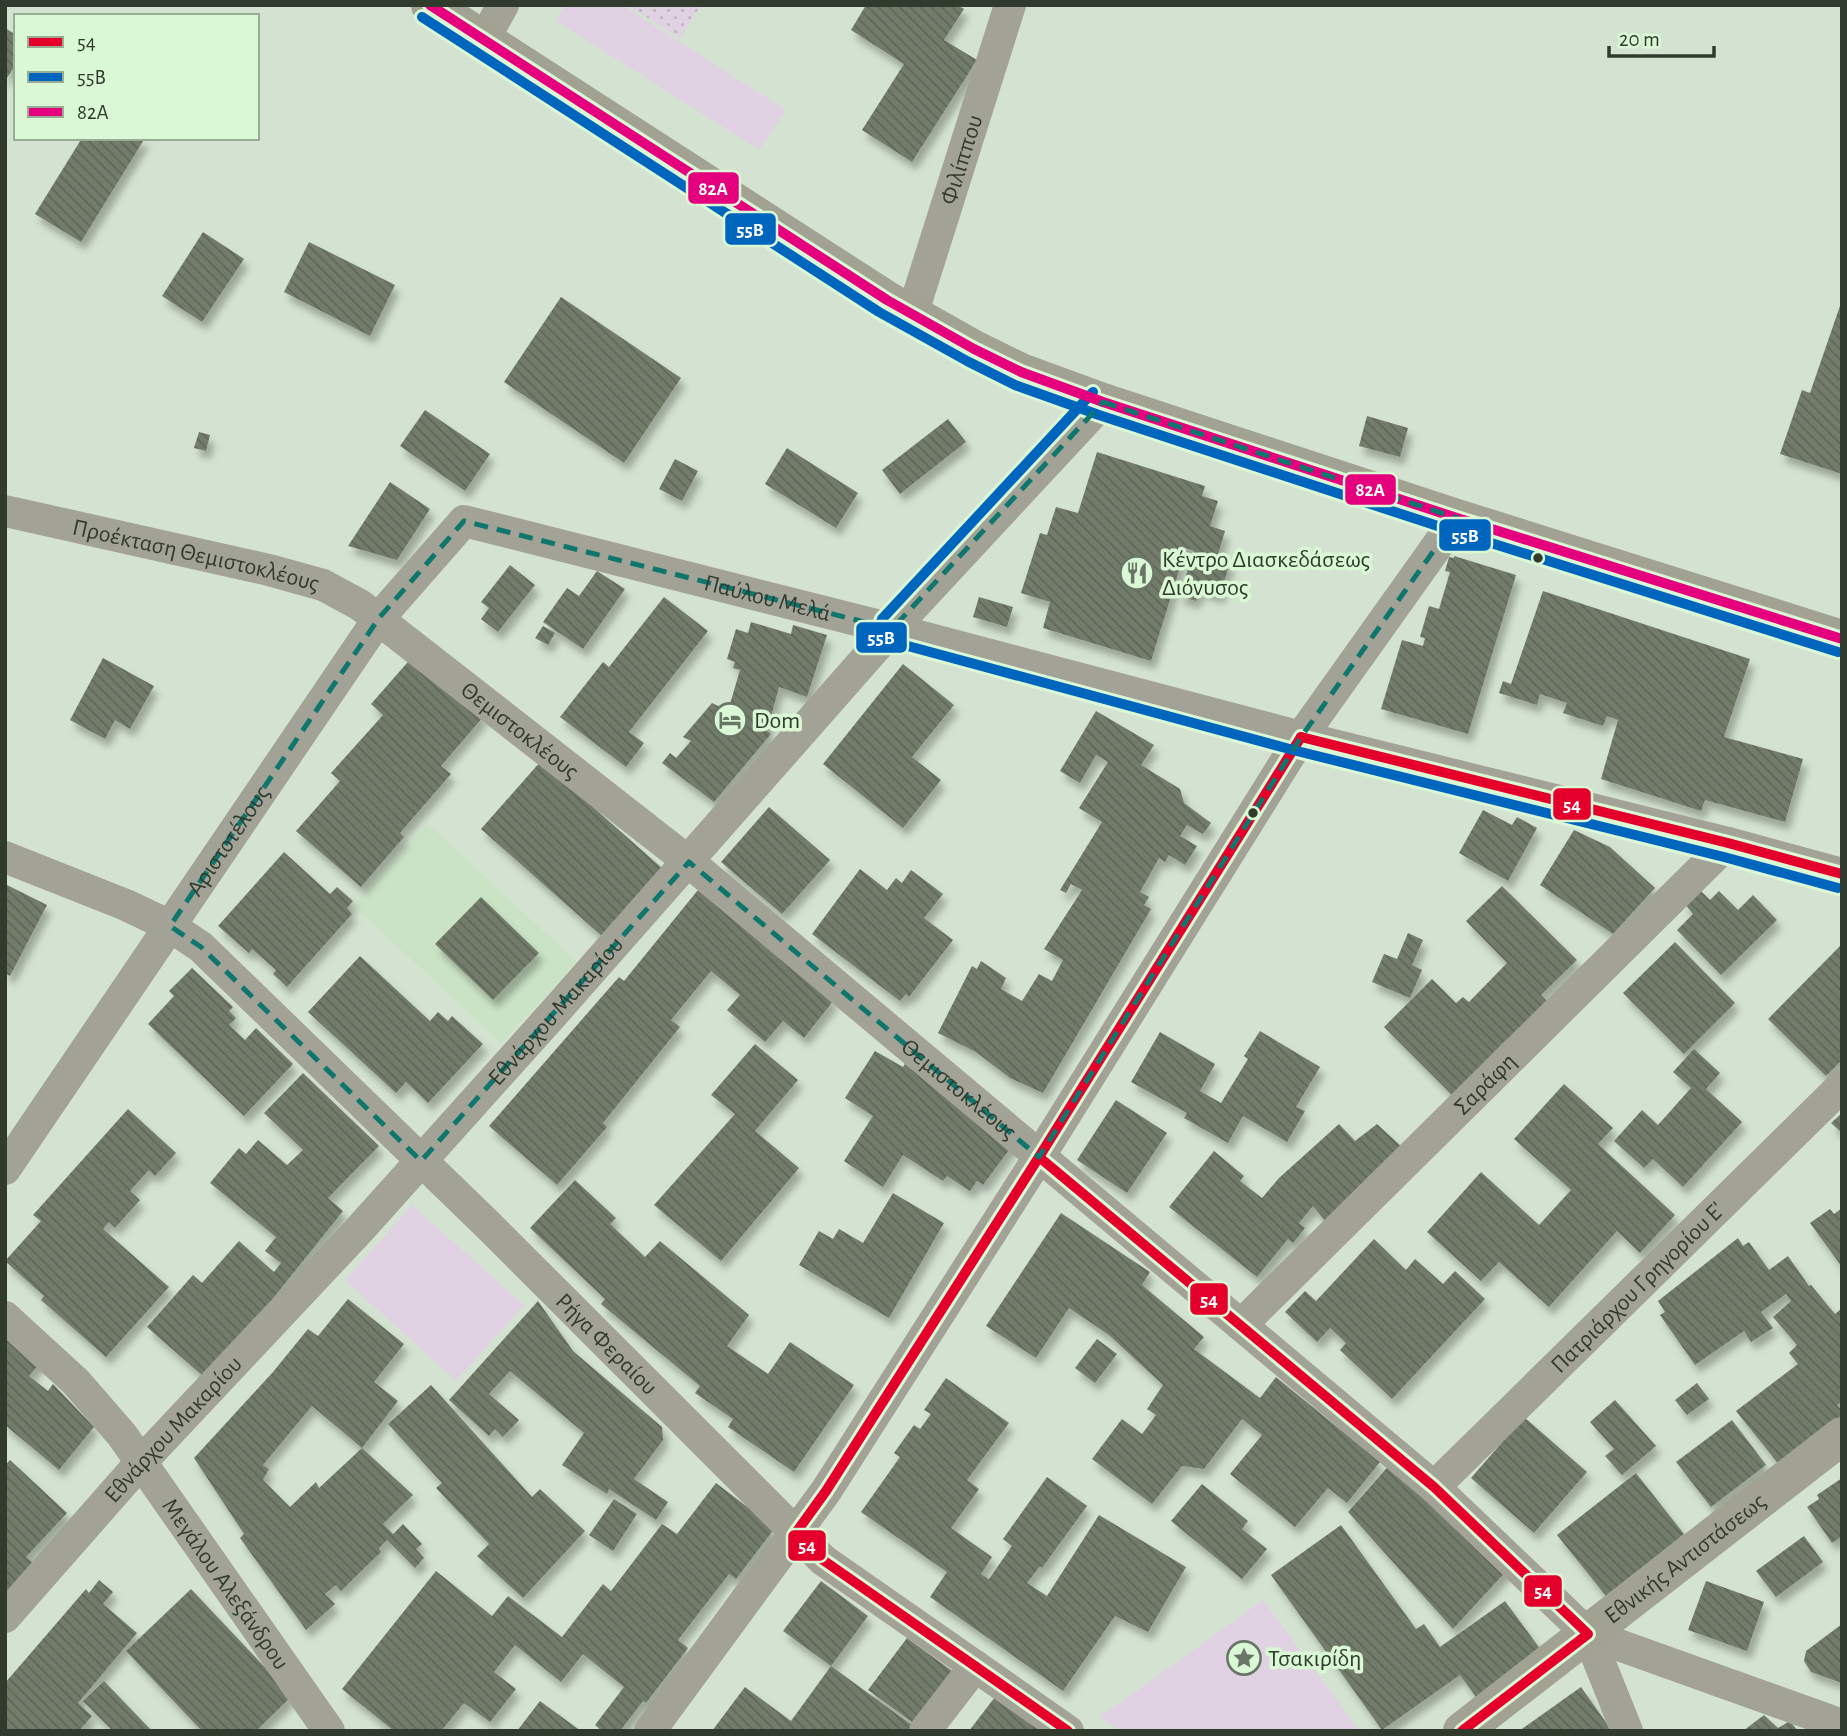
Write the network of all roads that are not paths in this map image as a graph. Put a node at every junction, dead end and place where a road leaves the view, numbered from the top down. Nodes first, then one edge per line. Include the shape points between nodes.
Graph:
1 (430, 5) edge
2 (503, 5) edge
3 (1010, 5) edge
4 (483, 41) junction
5 (912, 315) junction
6 (1102, 402) junction
7 (5, 511) edge
8 (1457, 518) junction
9 (464, 521) joint
10 (379, 618) junction
11 (892, 629) junction
12 (1842, 639) edge
13 (1301, 737) junction
14 (1728, 843) junction
15 (5, 858) edge
16 (689, 862) junction
17 (1842, 874) edge
18 (170, 926) junction
19 (1842, 1086) edge
20 (1040, 1157) junction
21 (421, 1161) junction
22 (5, 1169) edge
23 (5, 1317) edge
24 (1241, 1325) junction
25 (1842, 1436) edge
26 (142, 1461) junction
27 (1434, 1487) junction
28 (795, 1534) junction
29 (5, 1617) edge
30 (1588, 1634) junction
31 (975, 1666) junction
32 (1842, 1725) edge
33 (329, 1731) edge
34 (650, 1731) edge
35 (925, 1731) edge
36 (1068, 1731) edge
37 (1462, 1731) edge
38 (1627, 1731) edge

1 - 4 main road
2 - 4 street
3 - 5 street, Φιλίππου
4 - 5 main road
5 - 6 main road via 1021,372
6 - 8 main road
6 - 11 street, Εθνάρχου Μακαρίου
7 - 10 street, Προέκταση Θεμιστοκλέους via 312,582 343,594
8 - 12 main road
8 - 13 street
9 - 10 street, Αριστοτέλους
9 - 11 street, Παύλου Μελά
10 - 16 street, Θεμιστοκλέους
10 - 18 street, Αριστοτέλους
11 - 13 street, Παύλου Μελά
11 - 16 street, Εθνάρχου Μακαρίου
13 - 14 street, Παύλου Μελά
13 - 20 street
14 - 17 street, Παύλου Μελά
14 - 24 street, Σαράφη
15 - 18 street, Ρήγα Φεραίου
16 - 20 street, Θεμιστοκλέους
16 - 21 street, Εθνάρχου Μακαρίου
18 - 21 street, Ρήγα Φεραίου via 201,947
18 - 22 street, Αριστοτέλους
19 - 27 street, Πατριάρχου Γρηγορίου Ε'
20 - 24 street, Θεμιστοκλέους
20 - 28 street
21 - 26 street, Εθνάρχου Μακαρίου
21 - 28 street, Ρήγα Φεραίου
23 - 26 street, Μεγάλου Αλεξάνδρου via 76,1382
24 - 27 street, Θεμιστοκλέους
25 - 30 main road, Εθνικής Αντιστάσεως
26 - 29 street, Εθνάρχου Μακαρίου
26 - 33 street, Μεγάλου Αλεξάνδρου
27 - 30 street, Θεμιστοκλέους
28 - 31 street, Ρήγα Φεραίου via 823,1560
28 - 34 street
30 - 32 street
30 - 37 main road, Εθνικής Αντιστάσεως
30 - 38 street
31 - 35 street
31 - 36 street, Ρήγα Φεραίου

